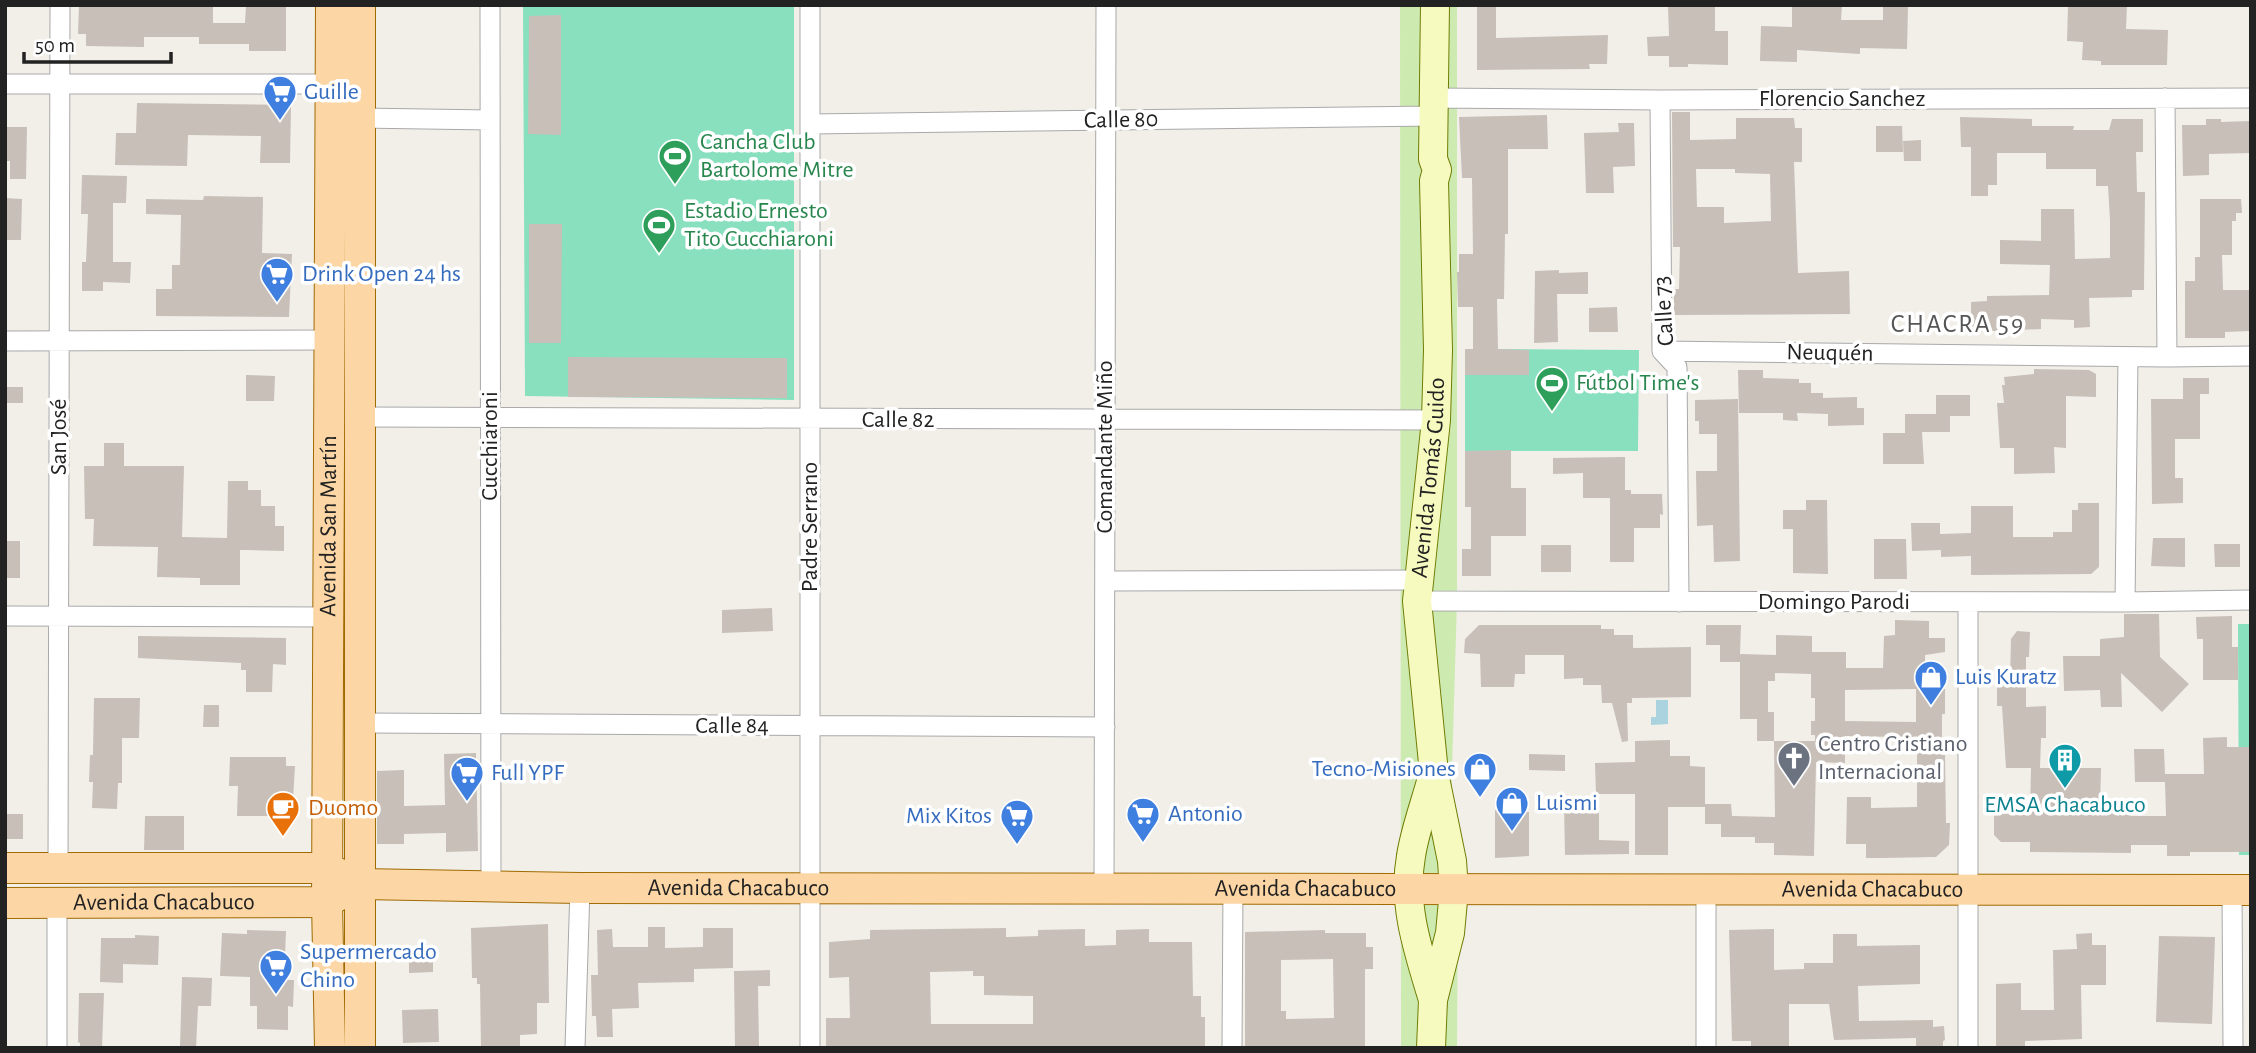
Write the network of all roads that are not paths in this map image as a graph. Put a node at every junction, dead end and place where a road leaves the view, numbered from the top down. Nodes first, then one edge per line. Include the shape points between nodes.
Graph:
1 (60, 5) edge
2 (331, 5) edge
3 (360, 5) edge
4 (489, 5) edge
5 (810, 5) edge
6 (1106, 5) edge
7 (1435, 5) edge
8 (5, 84) edge
9 (60, 84) junction
10 (331, 84) junction
11 (2165, 98) junction
12 (2251, 99) edge
13 (1660, 100) junction
14 (1433, 107) junction
15 (360, 118) junction
16 (490, 120) junction
17 (1106, 120) junction
18 (810, 124) junction
19 (329, 340) junction
20 (5, 341) edge
21 (60, 341) junction
22 (1662, 351) junction
23 (2251, 356) edge
24 (2127, 357) junction
25 (2167, 358) junction
26 (360, 417) junction
27 (490, 419) junction
28 (810, 420) junction
29 (1436, 420) junction
30 (1105, 421) junction
31 (1105, 581) junction
32 (1417, 591) junction
33 (2251, 600) edge
34 (1679, 602) junction
35 (1968, 602) junction
36 (2125, 602) junction
37 (5, 616) edge
38 (59, 616) junction
39 (328, 617) junction
40 (360, 723) junction
41 (491, 725) junction
42 (809, 726) junction
43 (1105, 727) junction
44 (1434, 774) junction
45 (327, 867) junction
46 (5, 868) edge
47 (58, 869) junction
48 (361, 884) junction
49 (491, 887) junction
50 (809, 887) junction
51 (580, 888) junction
52 (1233, 888) junction
53 (1104, 889) junction
54 (1409, 889) junction
55 (1454, 890) junction
56 (1706, 890) junction
57 (1969, 890) junction
58 (2241, 890) edge
59 (327, 902) junction
60 (5, 903) edge
61 (57, 903) junction
62 (1433, 1000) junction
63 (57, 1048) edge
64 (330, 1048) edge
65 (360, 1048) edge
66 (575, 1048) edge
67 (810, 1048) edge
68 (1232, 1048) edge
69 (1431, 1048) edge
70 (1706, 1048) edge
71 (1968, 1048) edge
72 (2233, 1048) edge

1 - 9 street, San José
2 - 10 main road, Avenida San Martín
3 - 15 main road, Avenida San Martín
4 - 16 street, Cucchiaroni
5 - 18 street, Padre Serrano
6 - 17 street, Comandante Miño
7 - 14 main road, Avenida Tomás Guido
8 - 9 street
9 - 10 street
9 - 21 street, San José
10 - 19 main road, Avenida San Martín
11 - 12 street, Florencio Sanchez
11 - 13 street, Florencio Sanchez
11 - 25 street
13 - 14 street, Florencio Sanchez
13 - 22 street, Calle 73
14 - 17 street, Calle 80
14 - 29 main road, Avenida Tomás Guido
15 - 16 street
15 - 26 main road, Avenida San Martín
16 - 27 street, Cucchiaroni
17 - 18 street, Calle 80
17 - 30 street, Comandante Miño
18 - 28 street, Padre Serrano
19 - 21 street
19 - 39 main road, Avenida San Martín
20 - 21 street
21 - 38 street, San José
22 - 24 street, Neuquén
22 - 34 street, Calle 73 via 1677,367
23 - 25 street, Neuquén
24 - 25 street, Neuquén
24 - 36 street
26 - 27 street, Calle 82
26 - 40 main road, Avenida San Martín
27 - 28 street, Calle 82
27 - 41 street, Cucchiaroni
28 - 30 street, Calle 82
28 - 42 street, Padre Serrano
29 - 30 street, Calle 82
29 - 32 main road, Avenida Tomás Guido
30 - 31 street, Comandante Miño
31 - 32 street, Domingo Parodi
31 - 43 street, Comandante Miño
32 - 34 street, Domingo Parodi
32 - 44 main road, Avenida Tomás Guido
33 - 36 street, Domingo Parodi
34 - 35 street, Domingo Parodi
35 - 36 street, Domingo Parodi
35 - 57 street
37 - 38 street
38 - 39 street
38 - 47 street, San José
39 - 45 main road, Avenida San Martín
40 - 41 street, Calle 84
40 - 48 main road, Avenida San Martín
41 - 42 street, Calle 84
41 - 49 street, Cucchiaroni
42 - 43 street, Calle 84
42 - 50 street, Padre Serrano
43 - 53 street, Comandante Miño
44 - 54 main road, Avenida Tomás Guido via 1411,856
44 - 55 main road, Avenida Tomás Guido
45 - 47 main road, Avenida Chacabuco
45 - 48 main road, Avenida Chacabuco
45 - 59 main road, Avenida San Martín
46 - 47 main road, Avenida Chacabuco
48 - 49 main road, Avenida Chacabuco
48 - 59 main road, Avenida Chacabuco
48 - 65 main road, Avenida San Martín
49 - 51 main road, Avenida Chacabuco
50 - 51 main road, Avenida Chacabuco
50 - 53 main road, Avenida Chacabuco
50 - 67 street, Padre Serrano
51 - 66 street
52 - 53 main road, Avenida Chacabuco
52 - 54 main road, Avenida Chacabuco
52 - 68 street
54 - 55 main road, Avenida Chacabuco
54 - 62 main road, Avenida Tomás Guido via 1411,928
55 - 56 main road, Avenida Chacabuco
55 - 62 main road, Avenida Tomás Guido via 1450,933
56 - 57 main road, Avenida Chacabuco
56 - 70 street
57 - 58 main road, Avenida Chacabuco
57 - 71 street
58 - 72 street
59 - 61 main road, Avenida Chacabuco
59 - 64 main road, Avenida San Martín
60 - 61 main road, Avenida Chacabuco
61 - 63 street
62 - 69 main road, Avenida Tomás Guido

